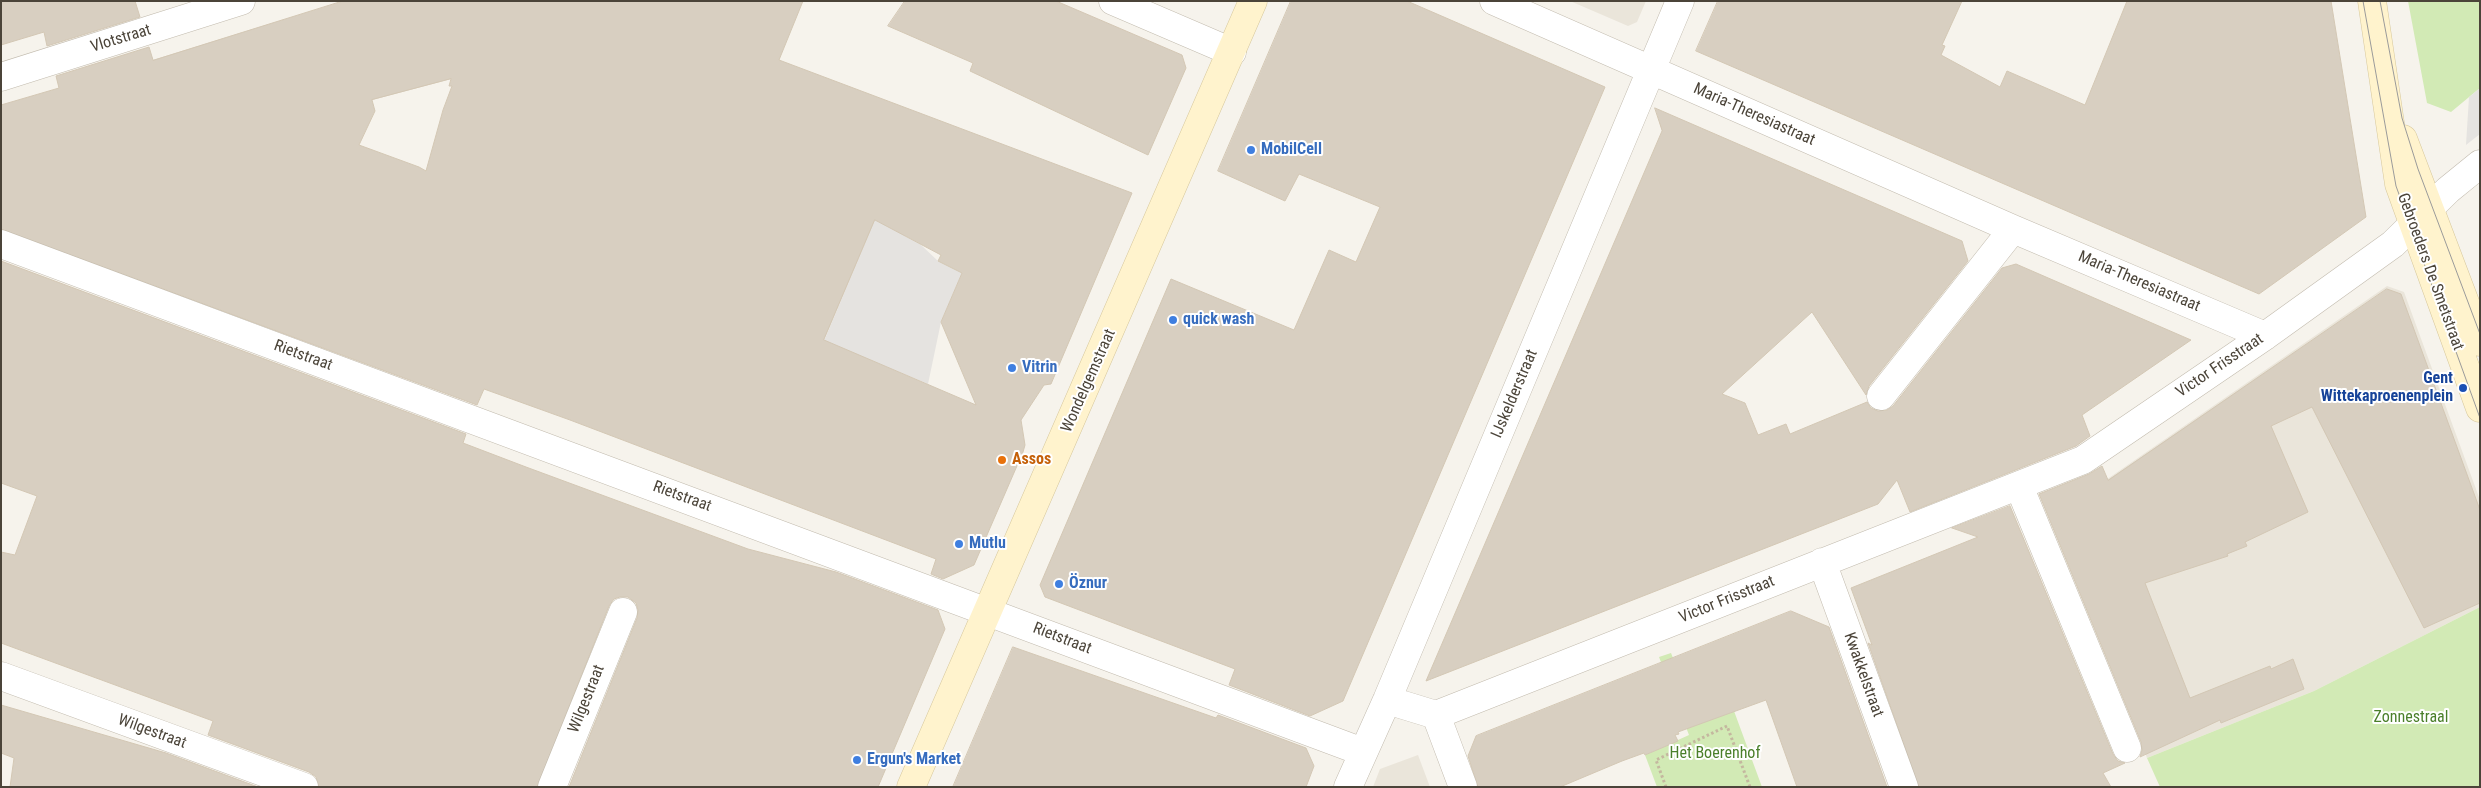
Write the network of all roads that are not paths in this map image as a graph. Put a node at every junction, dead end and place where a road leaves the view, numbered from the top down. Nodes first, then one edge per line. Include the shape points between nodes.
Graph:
1 (241, 1) edge
2 (1113, 1) edge
3 (1253, 1) edge
4 (1494, 1) edge
5 (1680, 1) edge
6 (2372, 1) edge
7 (1232, 52) junction
8 (1652, 69) junction
9 (1, 77) edge
10 (2480, 164) edge
11 (2417, 220) junction
12 (2013, 229) junction
13 (1, 244) edge
14 (2265, 336) junction
15 (2480, 342) edge
16 (1881, 396) dead end
17 (2480, 408) edge
18 (2019, 486) junction
19 (1822, 562) junction
20 (988, 611) junction
21 (623, 612) dead end
22 (1, 676) edge
23 (1387, 700) junction
24 (1436, 715) junction
25 (2128, 748) dead end
26 (1363, 752) junction
27 (304, 787) edge
28 (552, 787) edge
29 (911, 787) edge
30 (1348, 787) edge
31 (1463, 787) edge
32 (1904, 787) edge

1 - 9 street, Vlotstraat
2 - 7 street
3 - 7 street, Wondelgemstraat
4 - 8 street, Maria-Theresiastraat
5 - 8 street, IJskelderstraat
6 - 11 street, Gebroeders De Smetstraat via 2399,184
7 - 20 street, Wondelgemstraat
8 - 12 street, Maria-Theresiastraat
8 - 23 street, IJskelderstraat
10 - 11 street, Victor Frisstraat
11 - 14 street, Victor Frisstraat via 2393,244
11 - 15 street, Gebroeders De Smetstraat
11 - 17 street, Gebroeders De Smetstraat
12 - 14 street, Maria-Theresiastraat
12 - 16 street
13 - 20 street, Rietstraat
14 - 18 street, Victor Frisstraat via 2083,460
18 - 19 street, Victor Frisstraat
18 - 25 street
19 - 24 street, Victor Frisstraat
19 - 32 street, Kwakkelstraat
20 - 26 street, Rietstraat
20 - 29 street, Wondelgemstraat
21 - 28 street, Wilgestraat
22 - 27 street, Wilgestraat
23 - 24 street
23 - 26 street, IJskelderstraat
24 - 31 street
26 - 30 street, IJskelderstraat

